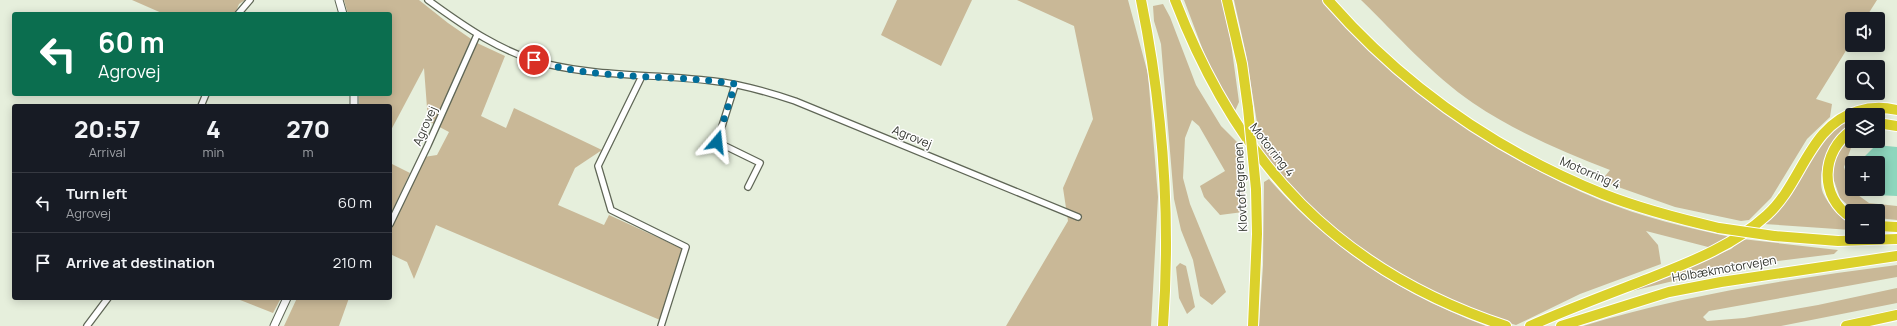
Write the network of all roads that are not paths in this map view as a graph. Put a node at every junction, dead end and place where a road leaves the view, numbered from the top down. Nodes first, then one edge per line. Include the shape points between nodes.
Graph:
1 (250, 0) edge
2 (339, 0) edge
3 (428, 0) edge
4 (1141, 0) edge
5 (1175, 0) edge
6 (1227, 0) edge
7 (1328, 0) edge
8 (240, 12) edge
9 (342, 12) edge
10 (477, 35) junction
11 (642, 76) junction
12 (735, 84) junction
13 (1897, 110) edge
14 (1885, 124) edge
15 (1897, 126) edge
16 (1845, 137) edge
17 (748, 187) dead end
18 (1845, 212) edge
19 (1078, 217) dead end
20 (392, 220) edge
21 (1885, 226) edge
22 (1897, 227) edge
23 (1897, 239) edge
24 (1897, 256) edge
25 (106, 300) edge
26 (286, 300) edge
27 (1897, 315) edge
28 (87, 326) edge
29 (274, 326) edge
30 (661, 326) edge
31 (1163, 326) edge
32 (1252, 326) edge
33 (1506, 326) edge
34 (1530, 326) edge
35 (1562, 326) edge
36 (1846, 326) edge

1 - 8 street
2 - 9 street
3 - 10 street, Agrovej
4 - 31 highway via 1160,113 1166,184
5 - 33 highway, Motorring 4 via 1213,87 1241,132 1268,168 1314,217 1373,264 1408,285 1444,303
6 - 32 highway, Klovtoftegrenen, bridge via 1242,64 1256,189 1257,234
7 - 23 highway, Motorring 4, bridge via 1354,30 1400,73 1440,104 1495,141 1545,169 1603,194 1673,217 1719,228 1838,241
10 - 11 street, Agrovej via 546,64 577,70
10 - 20 street, Agrovej
11 - 12 street, Agrovej
11 - 30 street via 598,166 611,210 686,247
12 - 17 street via 717,142 760,163
12 - 19 street, Agrovej via 795,100
13 - 34 highway via 1868,108 1851,113 1833,123 1817,141 1775,207 1734,241 1679,267
14 - 15 highway
16 - 18 highway via 1836,145 1827,169 1831,194
21 - 22 highway
24 - 35 highway, Holbækmotorvejen via 1729,280 1668,292
25 - 28 street
26 - 29 street
27 - 36 highway

